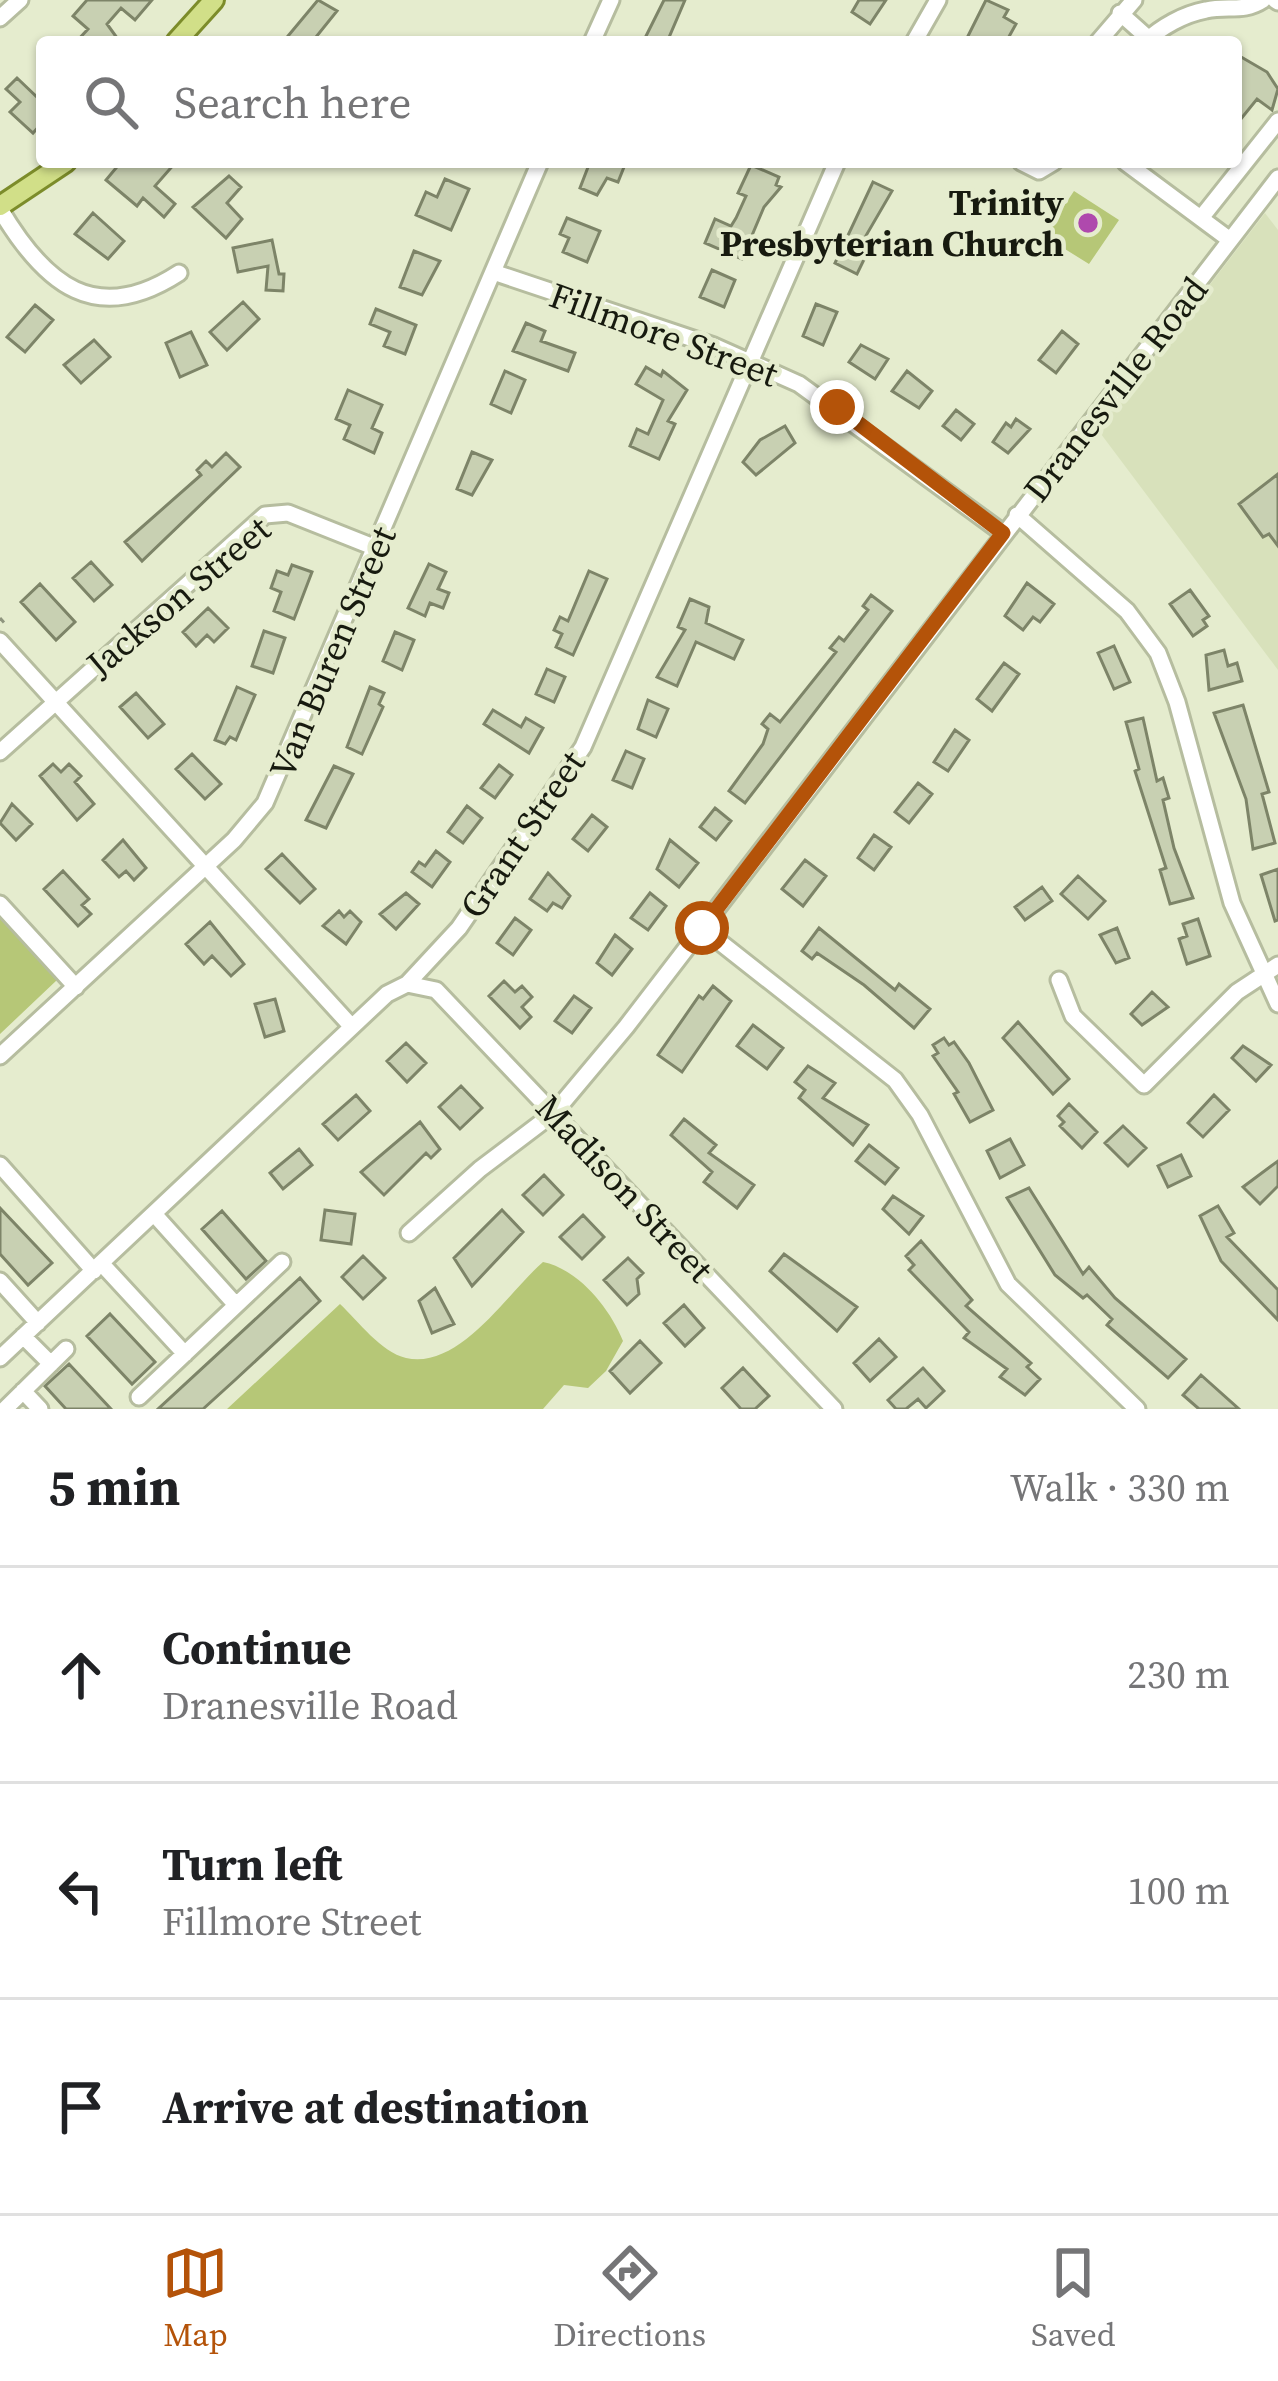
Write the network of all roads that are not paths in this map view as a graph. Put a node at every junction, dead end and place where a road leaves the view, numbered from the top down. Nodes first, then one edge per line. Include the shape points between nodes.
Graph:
1 (20, 0) edge
2 (214, 0) edge
3 (611, 0) edge
4 (938, 0) edge
5 (1133, 0) edge
6 (1263, 0) edge
7 (1120, 13) junction
8 (0, 19) edge
9 (181, 36) edge
10 (595, 36) edge
11 (917, 36) edge
12 (1103, 36) edge
13 (1143, 36) edge
14 (1155, 36) edge
15 (1278, 121) edge
16 (1242, 166) edge
17 (57, 168) edge
18 (537, 168) edge
19 (834, 168) edge
20 (1133, 168) edge
21 (1241, 168) edge
22 (1278, 178) edge
23 (0, 207) edge
24 (1201, 218) junction
25 (1230, 240) junction
26 (493, 272) junction
27 (179, 273) dead end
28 (749, 360) junction
29 (1017, 515) junction
30 (1003, 533) junction
31 (376, 548) junction
32 (0, 641) edge
33 (54, 702) junction
34 (0, 752) edge
35 (206, 866) junction
36 (0, 904) edge
37 (702, 928) junction
38 (1278, 965) edge
39 (1262, 973) junction
40 (1060, 980) dead end
41 (407, 983) junction
42 (76, 987) junction
43 (1278, 1004) edge
44 (352, 1027) junction
45 (0, 1056) edge
46 (554, 1113) junction
47 (1, 1169) edge
48 (155, 1215) junction
49 (409, 1233) dead end
50 (282, 1262) dead end
51 (98, 1267) junction
52 (0, 1281) edge
53 (236, 1305) junction
54 (38, 1322) junction
55 (23, 1336) junction
56 (67, 1349) dead end
57 (184, 1354) junction
58 (0, 1358) edge
59 (51, 1364) junction
60 (23, 1391) junction
61 (139, 1397) dead end
62 (5, 1409) edge
63 (40, 1409) edge
64 (834, 1409) edge
65 (1137, 1409) edge

1 - 8 street
2 - 9 main road
3 - 10 street
4 - 11 street
5 - 7 street
6 - 14 street via 1249,9 1208,9
7 - 12 street
7 - 13 street
15 - 16 street
17 - 23 main road
18 - 26 street, Van Buren Street
19 - 28 street, Grant Street
20 - 24 street
21 - 24 street
22 - 25 street, Dranesville Road
23 - 27 street via 17,238 83,296 119,301
24 - 25 street
25 - 29 street, Dranesville Road
26 - 28 street, Fillmore Street
26 - 31 street, Van Buren Street
28 - 30 street, Fillmore Street via 837,407
28 - 41 street, Grant Street via 584,747 459,928
29 - 30 street, Dranesville Road
29 - 39 street via 1127,611 1158,653 1232,903
30 - 37 street, Dranesville Road
31 - 33 street, Jackson Street via 288,513 265,515
31 - 35 street, Van Buren Street via 277,783
32 - 33 street
33 - 34 street, Jackson Street
33 - 35 street
35 - 42 street, Van Buren Street
35 - 44 street
36 - 42 street
37 - 46 street, Dranesville Road
37 - 65 street via 895,1080 1008,1284
38 - 39 street
39 - 40 street via 1144,1085 1073,1016
39 - 43 street
41 - 44 street, Grant Street
41 - 46 street, Madison Street via 436,990
42 - 45 street, Van Buren Street
44 - 48 street, Grant Street
46 - 49 street, Dranesville Road
46 - 64 street, Madison Street
47 - 51 street
48 - 51 street, Grant Street
48 - 53 street
50 - 53 street
51 - 54 street, Grant Street
51 - 57 street
52 - 54 street
53 - 57 street
54 - 55 street, Grant Street
55 - 58 street, Grant Street
55 - 59 street
56 - 59 street
57 - 61 street
59 - 60 street
60 - 62 street
60 - 63 street

